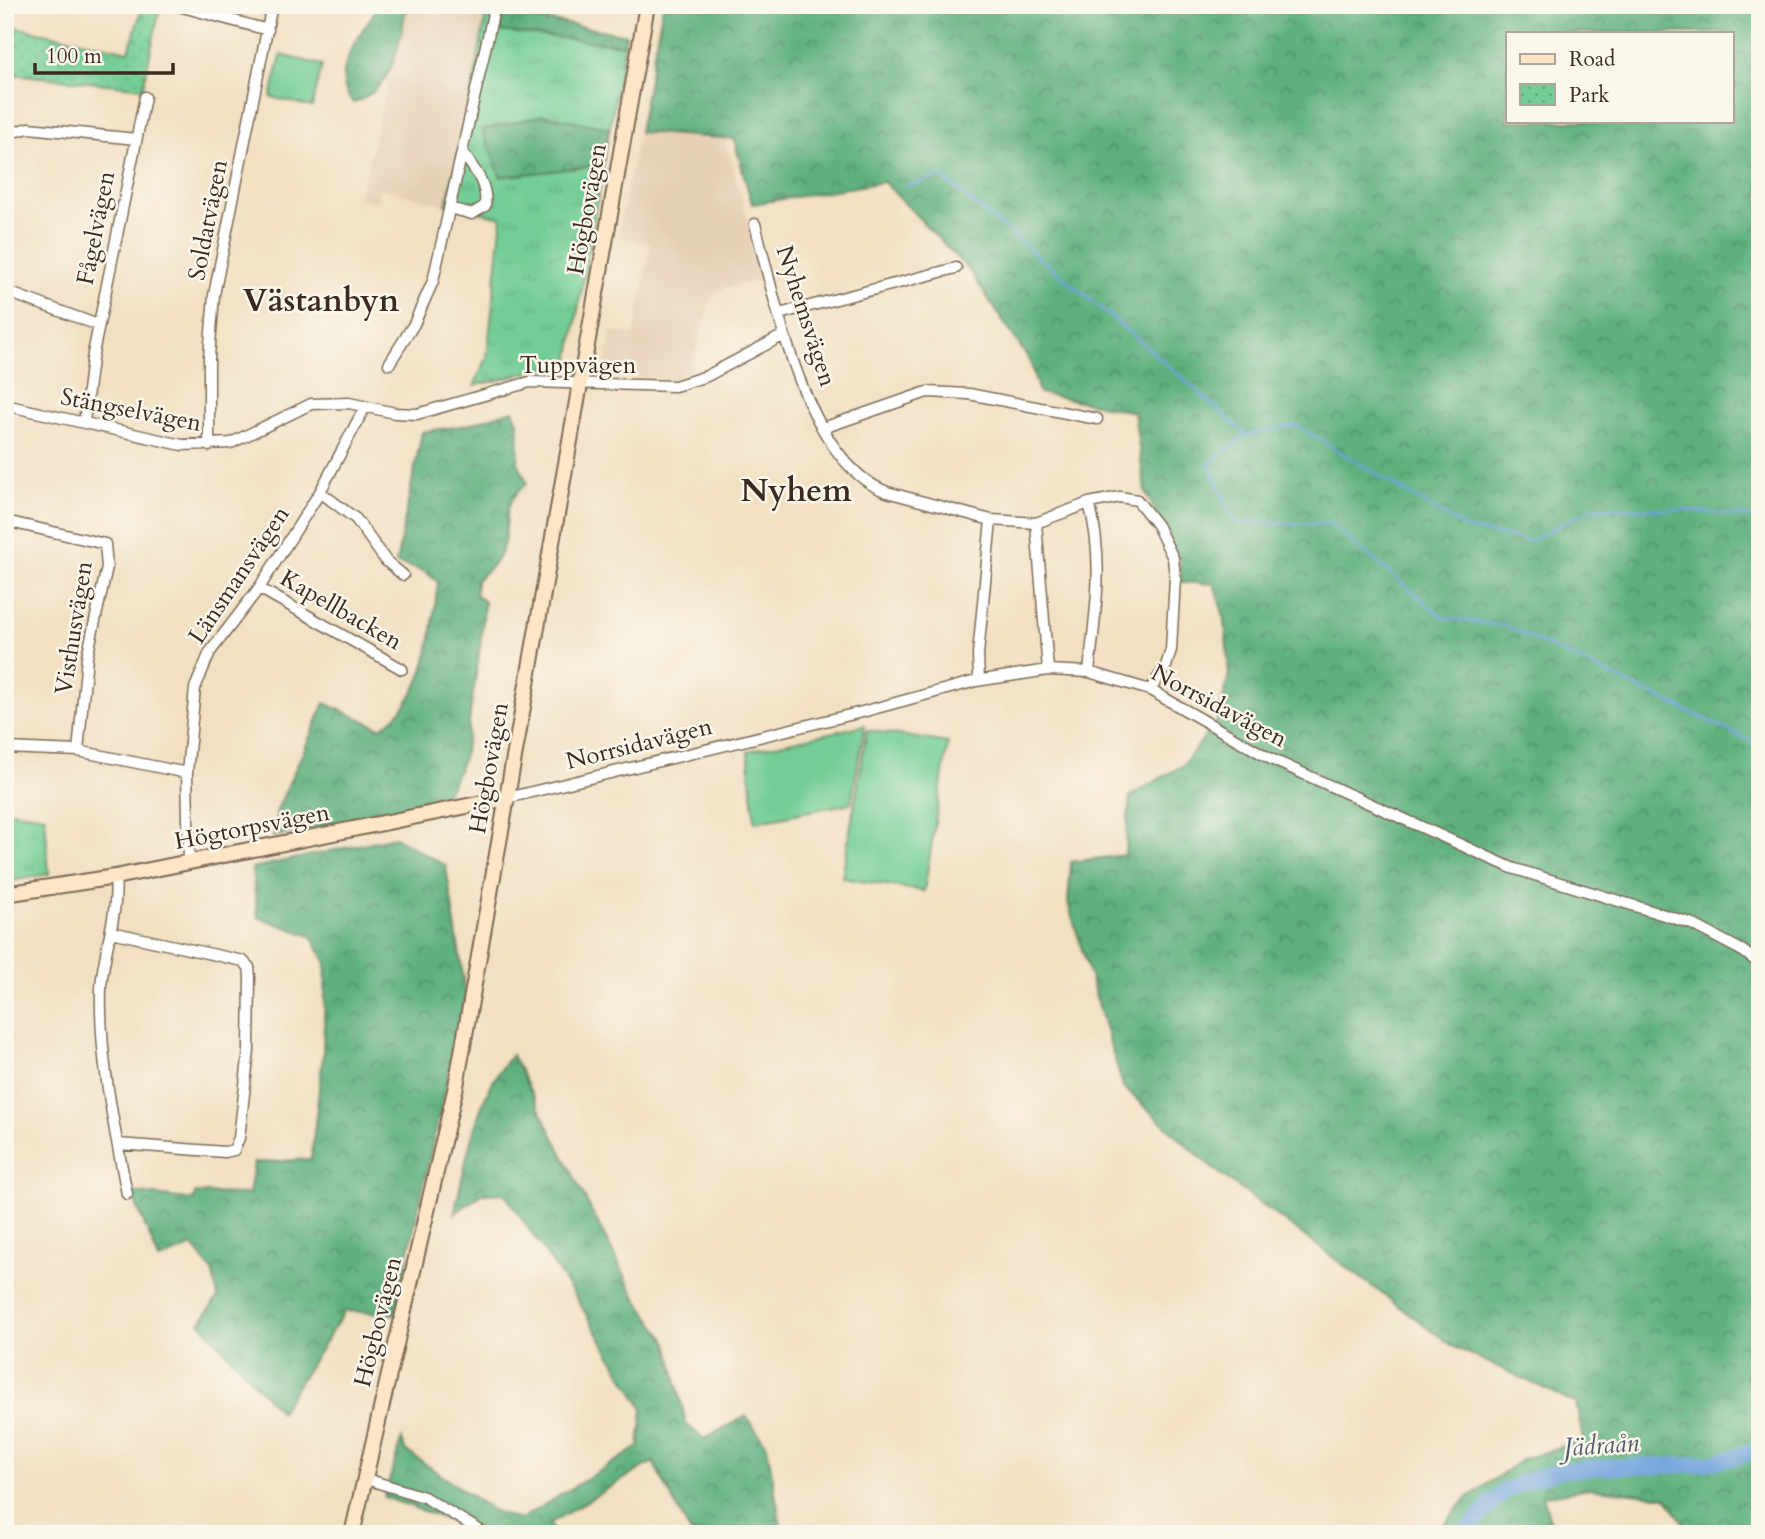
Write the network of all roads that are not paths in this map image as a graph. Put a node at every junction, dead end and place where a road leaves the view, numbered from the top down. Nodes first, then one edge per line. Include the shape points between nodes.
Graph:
1 (175, 5) edge
2 (272, 5) edge
3 (495, 5) edge
4 (647, 5) edge
5 (268, 30) junction
6 (145, 97) dead end
7 (5, 134) edge
8 (136, 139) junction
9 (462, 152) junction
10 (450, 208) junction
11 (755, 224) dead end
12 (956, 268) dead end
13 (5, 291) edge
14 (779, 314) junction
15 (98, 325) junction
16 (785, 335) junction
17 (389, 364) dead end
18 (580, 382) junction
19 (5, 405) edge
20 (365, 407) junction
21 (1097, 419) dead end
22 (84, 422) junction
23 (823, 428) junction
24 (209, 446) junction
25 (320, 492) junction
26 (1089, 503) junction
27 (991, 520) junction
28 (8, 522) edge
29 (1036, 523) junction
30 (5, 541) edge
31 (403, 575) dead end
32 (259, 588) junction
33 (402, 669) dead end
34 (1048, 670) junction
35 (1089, 672) junction
36 (979, 680) junction
37 (1150, 690) junction
38 (5, 748) edge
39 (78, 751) junction
40 (187, 773) junction
41 (507, 798) junction
42 (189, 863) junction
43 (115, 877) junction
44 (5, 894) edge
45 (111, 932) junction
46 (1760, 964) edge
47 (118, 1144) junction
48 (127, 1194) dead end
49 (363, 1478) junction
50 (352, 1534) edge
51 (486, 1534) edge

1 - 5 street
2 - 5 street, Soldatvägen
3 - 9 street
4 - 18 main road, Högbovägen
5 - 24 street, Soldatvägen via 214,295
6 - 8 street, Fågelvägen
7 - 8 street, Fågelvägen via 29,128
8 - 15 street, Fågelvägen
9 - 10 street
9 - 10 street via 482,181 485,206 472,214
10 - 17 street via 433,281
11 - 14 street, Nyhemsvägen
12 - 14 street
13 - 15 street, Fågelvägen
14 - 16 street, Nyhemsvägen
15 - 22 street, Fågelvägen
16 - 18 street, Tuppvägen via 690,383
16 - 23 street, Nyhemsvägen
18 - 20 street, Tuppvägen via 514,384 417,414
18 - 41 main road, Högbovägen
19 - 22 street, Stängselvägen
20 - 24 street, Stängselvägen via 311,404 240,440
20 - 25 street, Länsmansvägen
21 - 23 street via 969,394 927,392
22 - 24 street, Stängselvägen via 182,445
23 - 27 street, Nyhemsvägen via 846,465 871,486
25 - 31 street via 356,519 386,561
25 - 32 street, Länsmansvägen
26 - 29 street, Nyhemsvägen
26 - 35 street via 1100,561
26 - 37 street via 1120,497 1137,500 1157,525 1173,558 1171,650
27 - 29 street, Nyhemsvägen
27 - 36 street
28 - 30 street, Visthusvägen
28 - 39 street, Visthusvägen via 105,544 107,549 87,657
29 - 34 street
32 - 33 street, Kapellbacken
32 - 40 street, Länsmansvägen via 217,641 199,677 193,695
34 - 35 street, Norrsidavägen
34 - 36 street, Norrsidavägen
35 - 37 street, Norrsidavägen
36 - 41 street, Norrsidavägen
37 - 46 street, Norrsidavägen via 1271,759 1512,868 1690,923
38 - 39 street
39 - 40 street
40 - 42 street, Länsmansvägen
41 - 42 main road, Högtorpsvägen
41 - 49 main road, Högbovägen via 456,1086
42 - 43 main road, Högtorpsvägen
43 - 44 main road, Högtorpsvägen
43 - 45 street
45 - 47 street via 102,984 101,1031
45 - 47 street via 243,961 250,977 249,1050 234,1150
47 - 48 street
49 - 50 main road, Högbovägen
49 - 51 street via 424,1497

